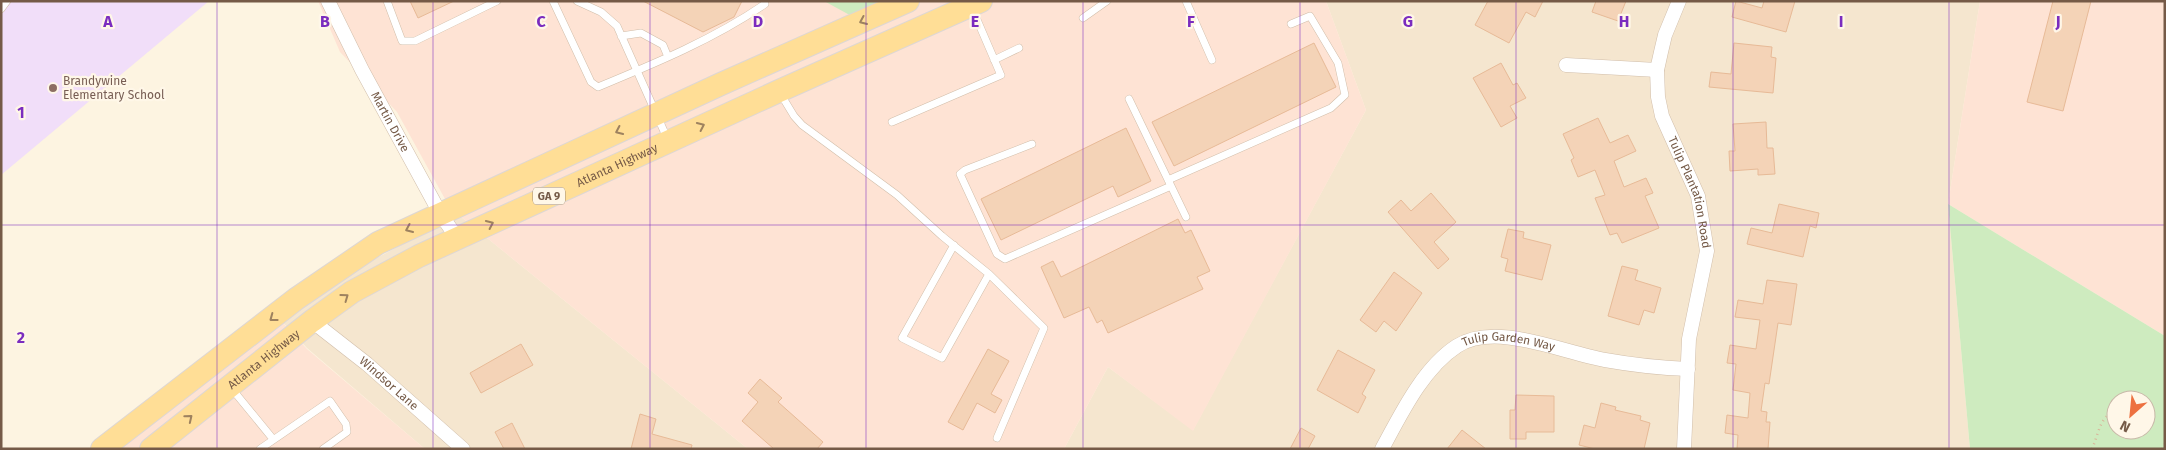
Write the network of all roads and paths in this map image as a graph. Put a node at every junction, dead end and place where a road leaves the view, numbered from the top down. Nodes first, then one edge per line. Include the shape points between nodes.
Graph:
1 (7, 1) edge
2 (328, 1) edge
3 (387, 1) edge
4 (497, 1) edge
5 (553, 1) edge
6 (577, 1) edge
7 (764, 1) edge
8 (908, 1) edge
9 (1107, 1) edge
10 (1186, 1) edge
11 (1679, 1) edge
12 (976, 4) edge
13 (1, 10) edge
14 (1083, 18) dead end
15 (1291, 24) dead end
16 (621, 36) junction
17 (1019, 48) dead end
18 (668, 57) junction
19 (994, 60) junction
20 (1212, 60) dead end
21 (1566, 65) dead end
22 (1657, 70) junction
23 (637, 71) junction
24 (779, 91) junction
25 (1129, 99) dead end
26 (656, 114) junction
27 (892, 122) dead end
28 (668, 141) junction
29 (1032, 144) dead end
30 (1169, 183) junction
31 (441, 215) junction
32 (1186, 218) dead end
33 (458, 239) junction
34 (954, 245) junction
35 (989, 274) junction
36 (312, 321) junction
37 (1688, 369) junction
38 (230, 386) junction
39 (2106, 417) edge
40 (997, 438) dead end
41 (273, 439) junction
42 (2165, 444) edge
43 (102, 449) edge
44 (151, 449) edge
45 (260, 449) edge
46 (322, 449) edge
47 (463, 449) edge
48 (1382, 449) edge
49 (1684, 449) edge
50 (2092, 449) edge
51 (2162, 449) edge

1 - 13 lane
2 - 31 street, Martin Drive
3 - 4 lane via 402,41 415,41
5 - 23 lane via 591,82 598,87
6 - 16 lane via 601,12 617,26
7 - 18 lane via 765,4 733,26
8 -> 26 main road, GA 9
9 - 14 lane
10 - 20 lane
11 - 22 street, Tulip Plantation Road via 1665,35
12 - 19 lane
12 - 24 main road, Atlanta Highway / GA 9
15 - 30 lane via 1310,16 1338,63 1345,95 1331,108
16 - 18 lane via 641,33 663,45
16 - 23 lane
17 - 19 lane
18 - 23 lane
19 - 27 lane via 1000,74
21 - 22 street
22 - 37 street, Tulip Plantation Road via 1662,116 1698,196 1707,251 1689,339
23 - 26 lane
28 -> 24 main road, Atlanta Highway / GA 9
24 - 34 lane via 802,125 898,195
25 - 30 lane
26 - 28 lane
26 -> 31 main road, GA 9
33 -> 28 main road, Atlanta Highway / GA 9
29 - 30 lane via 960,174 997,254 1004,259
30 - 32 lane
31 - 33 street, Martin Drive
31 -> 43 main road, GA 9 via 378,243 296,299
36 -> 33 main road, Atlanta Highway / GA 9 via 352,292
34 - 35 lane
34 - 35 lane via 902,338 942,358
35 - 40 lane via 1044,328
36 - 38 main road, Atlanta Highway / GA 9
36 - 47 street, Windsor Lane via 367,364
37 - 48 street, Tulip Garden Way via 1654,368 1603,360 1495,336 1474,339 1458,346 1430,371 1414,391
37 - 49 street, Tulip Plantation Road
38 - 41 lane
44 -> 38 main road, Atlanta Highway / GA 9
39 - 50 path via 2099,426
41 - 45 lane
41 - 46 lane via 330,401 346,424 347,432
42 - 51 path

